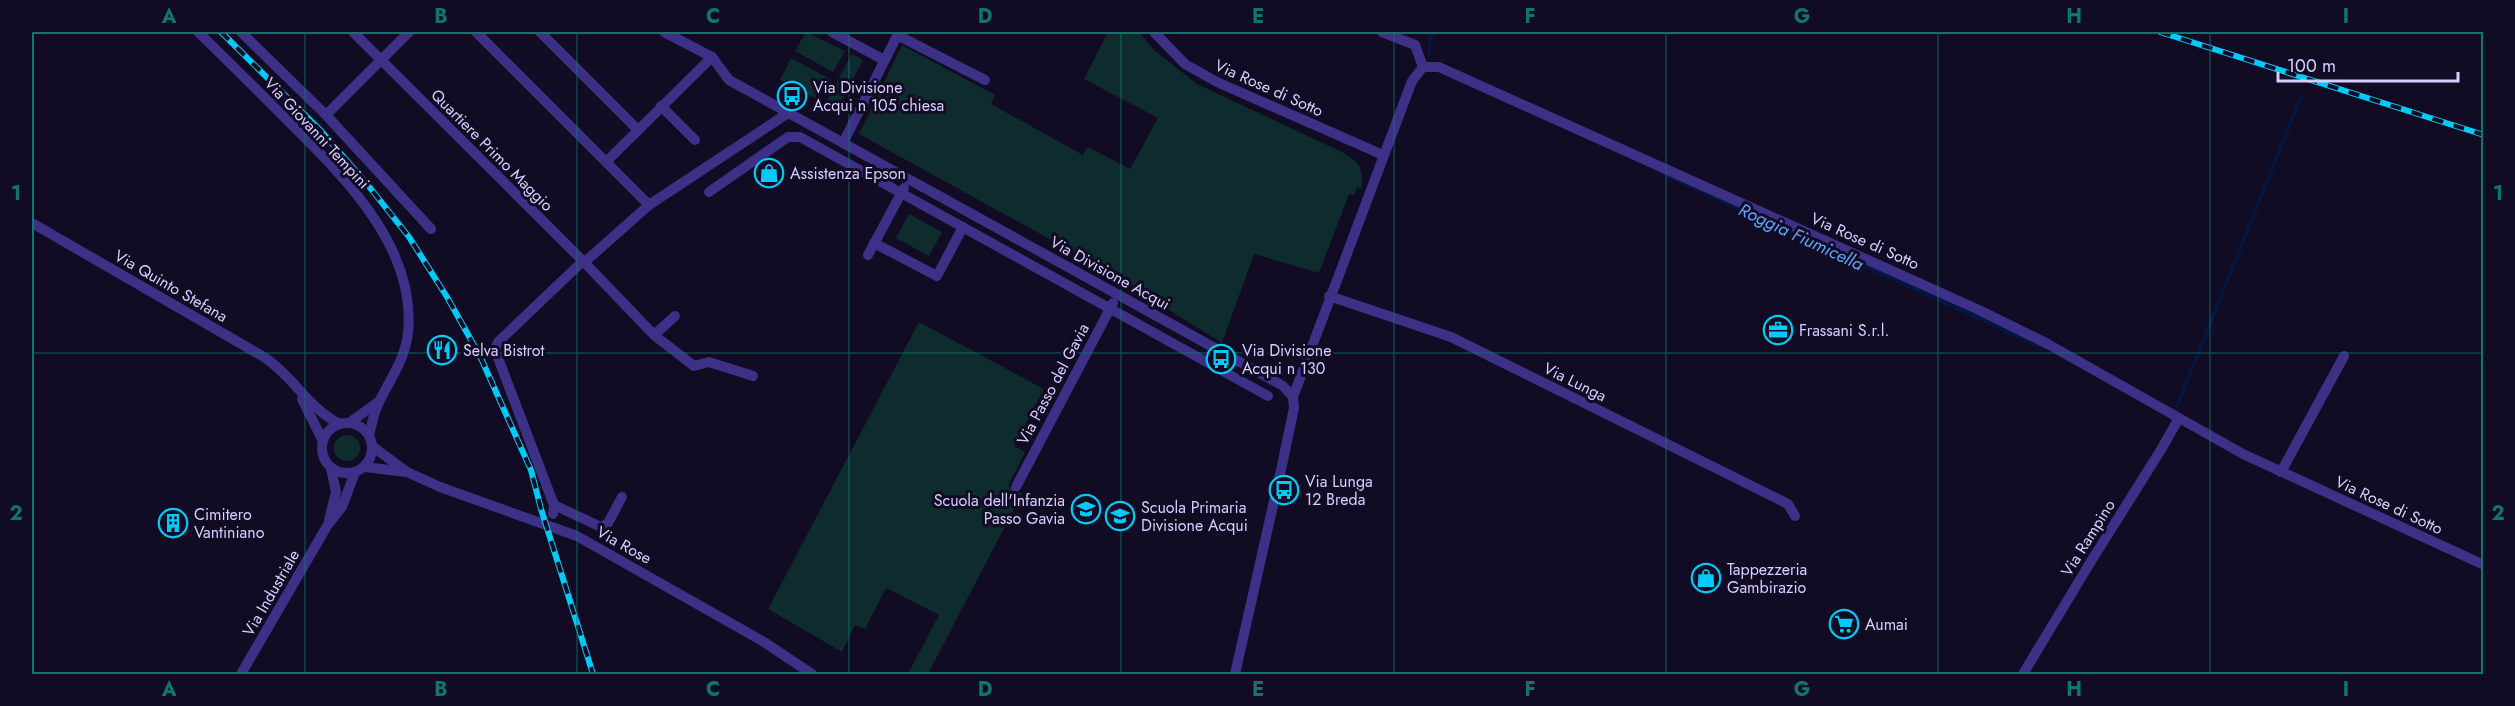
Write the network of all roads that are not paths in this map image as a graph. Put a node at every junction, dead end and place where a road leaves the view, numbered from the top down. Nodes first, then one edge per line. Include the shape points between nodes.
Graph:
1 (198, 32) edge
2 (241, 32) edge
3 (354, 32) edge
4 (409, 32) edge
5 (476, 32) edge
6 (540, 32) edge
7 (664, 32) edge
8 (832, 32) edge
9 (1154, 32) edge
10 (1382, 32) edge
11 (898, 33) edge
12 (712, 57) junction
13 (381, 59) junction
14 (884, 60) junction
15 (1423, 67) junction
16 (985, 80) dead end
17 (661, 106) junction
18 (788, 113) junction
19 (326, 115) junction
20 (638, 130) junction
21 (695, 140) dead end
22 (840, 142) junction
23 (725, 154) junction
24 (831, 154) junction
25 (1383, 155) junction
26 (606, 162) junction
27 (738, 172) junction
28 (909, 180) junction
29 (709, 192) dead end
30 (902, 193) junction
31 (649, 205) junction
32 (32, 223) edge
33 (963, 227) junction
34 (430, 229) dead end
35 (874, 243) junction
36 (868, 255) dead end
37 (583, 261) junction
38 (1118, 294) junction
39 (1329, 296) junction
40 (1110, 308) junction
41 (675, 316) dead end
42 (654, 335) junction
43 (2344, 356) dead end
44 (753, 376) dead end
45 (292, 380) junction
46 (1268, 396) dead end
47 (1293, 397) junction
48 (378, 402) junction
49 (2179, 418) junction
50 (344, 424) junction
51 (369, 435) junction
52 (323, 441) junction
53 (372, 446) junction
54 (332, 468) junction
55 (360, 469) junction
56 (406, 472) junction
57 (2281, 472) junction
58 (1016, 487) dead end
59 (622, 497) dead end
60 (1795, 516) dead end
61 (327, 526) junction
62 (2484, 565) edge
63 (2029, 673) edge
64 (242, 675) edge
65 (812, 675) edge
66 (1235, 675) edge

1 - 48 street, Via Giovanni Tempini via 325,158 383,231 403,282 408,334 399,366
2 - 19 street
3 - 13 street, Quartiere Primo Maggio
4 - 13 street
5 - 26 street
6 - 20 street
7 - 12 street, Via Divisione Acqui
8 - 14 street
9 - 25 street, Via Rose di Sotto via 1185,64 1217,82
10 - 15 street via 1415,45
11 - 14 street
11 - 16 street
12 - 17 street
12 - 18 street, Via Divisione Acqui via 729,80
13 - 19 street
13 - 37 street, Quartiere Primo Maggio
14 - 22 street
15 - 25 street via 1412,81
15 - 49 street, Via Rose di Sotto via 1439,67 1969,305 2046,343
17 - 20 street
17 - 21 street
18 - 22 street, Via Divisione Acqui
18 - 23 street
19 - 34 street
20 - 26 street
22 - 24 street
22 - 28 street, Via Divisione Acqui
23 - 27 street
23 - 31 street
24 - 27 street, Via Divisione Acqui via 794,136 788,137
24 - 30 street, Via Divisione Acqui
25 - 39 street
26 - 31 street
27 - 29 street, Via Divisione Acqui
28 - 30 street
28 - 38 street, Via Divisione Acqui
30 - 33 street, Via Divisione Acqui
30 - 35 street
31 - 37 street
32 - 45 street, Via Quinto Stefana via 264,357
33 - 35 street via 937,276
33 - 40 street, Via Divisione Acqui
35 - 36 street
37 - 42 street, Quartiere Primo Maggio
37 - 59 street via 498,342 496,355 554,509 601,527 608,523
38 - 40 street, Via Passo del Gavia
38 - 47 street, Via Divisione Acqui via 1283,386
39 - 47 street
39 - 60 street, Via Lunga via 1450,337 1788,504
40 - 46 street, Via Divisione Acqui
40 - 58 street, Via Passo del Gavia
41 - 42 street
42 - 44 street, Quartiere Primo Maggio via 694,366 709,362
43 - 57 street
45 - 50 street, Via Quinto Stefana via 318,410
45 - 52 street, Via Quinto Stefana
47 - 66 street via 1294,408
48 - 50 street, Via Giovanni Tempini
48 - 51 street, Via Giovanni Tempini
49 - 57 street, Via Rose di Sotto
49 - 63 street, Via Rampino via 2090,563
50 - 51 street via 357,425
50 - 52 street via 332,428
51 - 53 street
52 - 54 street via 323,456
53 - 55 street via 371,457
53 - 56 street, Via Rose
54 - 55 street via 347,474
54 - 61 street, Via Industriale via 336,492
55 - 56 street, Via Rose
55 - 61 street, Via Industriale via 342,507
56 - 65 street, Via Rose via 577,536 764,642
57 - 62 street, Via Rose di Sotto
61 - 64 street, Via Industriale

